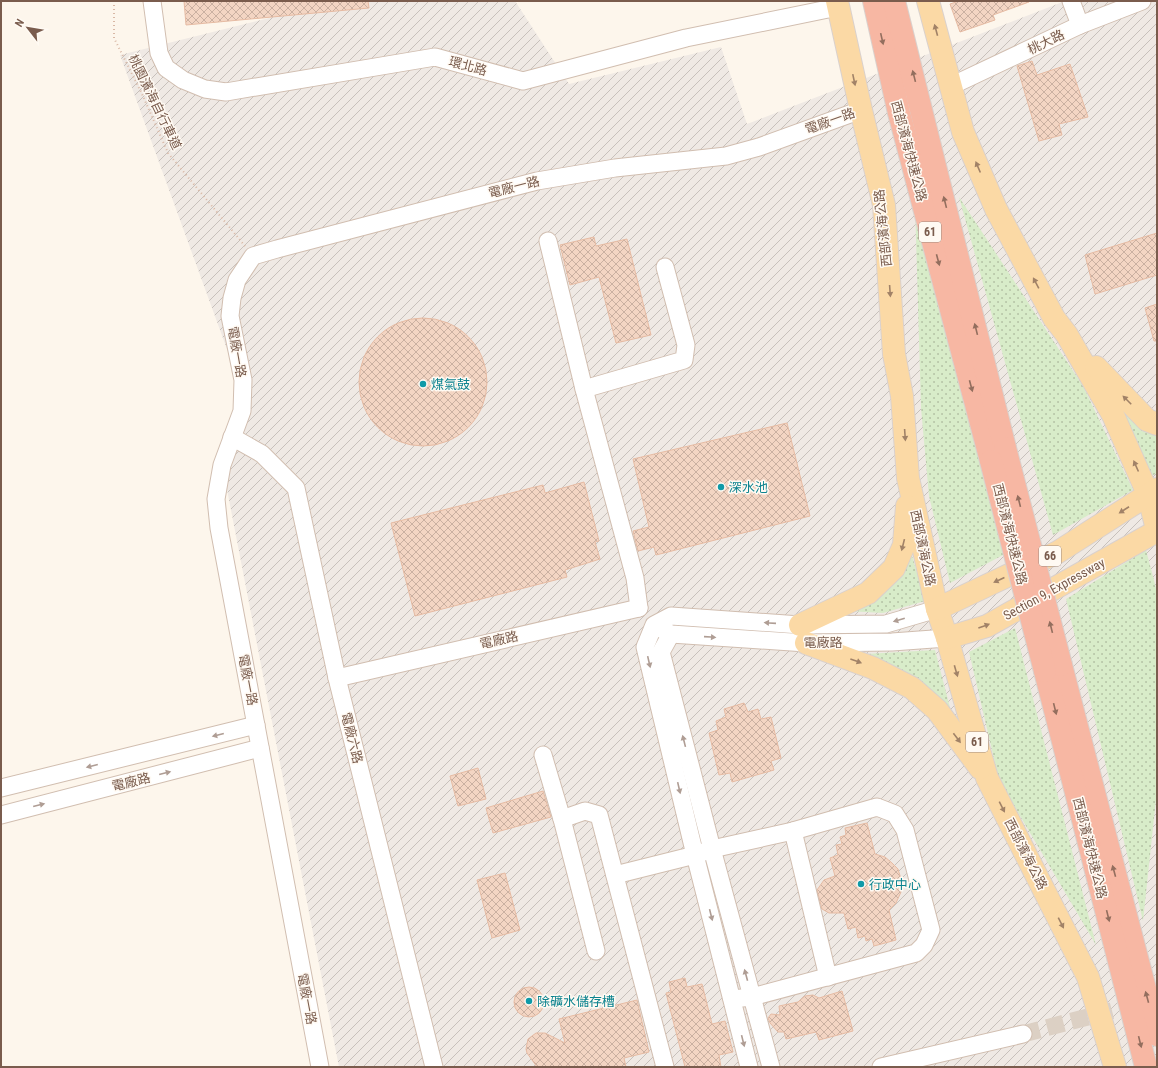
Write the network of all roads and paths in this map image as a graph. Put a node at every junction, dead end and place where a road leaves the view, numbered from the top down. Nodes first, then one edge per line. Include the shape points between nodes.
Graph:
1 (114, 1) edge
2 (152, 1) edge
3 (874, 1) edge
4 (894, 1) edge
5 (928, 1) edge
6 (1071, 1) edge
7 (1142, 1) edge
8 (838, 4) edge
9 (1080, 25) junction
10 (951, 86) junction
11 (861, 110) junction
12 (548, 241) dead end
13 (253, 256) junction
14 (665, 267) dead end
15 (1067, 335) junction
16 (584, 389) junction
17 (1157, 424) edge
18 (232, 438) junction
19 (998, 455) junction
20 (908, 478) junction
21 (1153, 492) edge
22 (1157, 530) edge
23 (640, 608) junction
24 (937, 610) junction
25 (654, 625) junction
26 (671, 634) junction
27 (803, 634) junction
28 (946, 638) junction
29 (1053, 668) junction
30 (337, 678) junction
31 (256, 725) junction
32 (260, 748) junction
33 (543, 754) dead end
34 (988, 778) junction
35 (1, 788) edge
36 (1, 815) edge
37 (562, 819) junction
38 (792, 831) junction
39 (712, 849) junction
40 (695, 855) junction
41 (615, 875) junction
42 (596, 952) dead end
43 (828, 977) junction
44 (752, 997) junction
45 (732, 999) junction
46 (1023, 1034) tunnel mouth
47 (1157, 1034) edge
48 (320, 1067) edge
49 (434, 1067) edge
50 (666, 1067) edge
51 (749, 1067) edge
52 (771, 1067) edge
53 (881, 1067) edge
54 (1115, 1067) edge
55 (1146, 1067) edge

1 - 13 path, 桃園濱海自行車道 via 114,38 168,153
2 - 8 street, 環北路 via 160,53 166,68 183,80 205,89 226,92 435,57 522,81 686,38
3 -> 19 highway, 西部濱海快速公路 / 61 via 899,113
19 -> 4 highway, 西部濱海快速公路 / 61
10 -> 5 main road
6 - 9 street
7 - 9 street, 桃大路
8 -> 11 main road, 西部濱海公路 / 61
9 - 10 street, 桃大路
15 -> 10 main road via 1054,318 996,209 964,132
11 - 13 street, 電廠一路 via 759,147 726,156 615,168 537,180
11 -> 20 main road, 西部濱海公路 / 61 via 884,205 894,354 902,396
12 - 16 street
13 - 18 street, 電廠一路 via 237,280 232,298 230,316 243,380 242,411
14 - 16 street via 686,344 684,360
17 -> 15 main road via 1147,420 1114,388
21 -> 15 main road
16 - 23 street via 635,578
18 - 30 street, 電廠六路 via 262,454 296,488
18 - 31 street, 電廠一路 via 222,465 216,499 219,528
19 - 29 highway, 西部濱海快速公路 / 61, bridge
20 - 24 main road, 西部濱海公路 / 61
20 -> 27 main road via 904,545 894,568 868,594
21 - 22 main road
21 -> 24 main road, 66 via 1058,552
28 -> 22 main road, Section 9, Expressway / 66 via 987,626
23 - 25 street, 電廠路
23 - 30 street, 電廠路
24 -> 27 street, 電廠路 via 886,624
24 - 28 main road, 西部濱海公路 / 61
25 - 26 street, 電廠路
27 -> 25 street, 電廠路 via 671,616
25 -> 40 street via 645,647
26 -> 27 street, 電廠路
39 -> 26 street via 661,652
27 - 28 street, 電廠路 via 892,642
27 -> 34 main road via 912,688 937,710
28 -> 34 main road, 西部濱海公路 / 61
47 -> 29 highway, 西部濱海快速公路 / 61
29 -> 55 highway, 西部濱海快速公路 / 61
30 - 49 street, 電廠六路
31 - 32 street, 電廠一路
31 -> 35 street, 電廠路
36 -> 32 street, 電廠路
32 - 48 street, 電廠一路
33 - 37 street
34 -> 54 main road, 西部濱海公路 / 61 via 1088,976
37 - 41 street via 585,811 599,815
37 - 42 street
38 - 39 street
38 - 43 street
38 - 43 street via 877,807 895,814 905,830 931,930 924,945 916,953
39 - 40 street
44 -> 39 street
40 - 41 street
40 -> 45 street
41 - 50 street
43 - 44 street
44 - 45 street
44 - 52 street
45 -> 51 street
46 - 53 street

